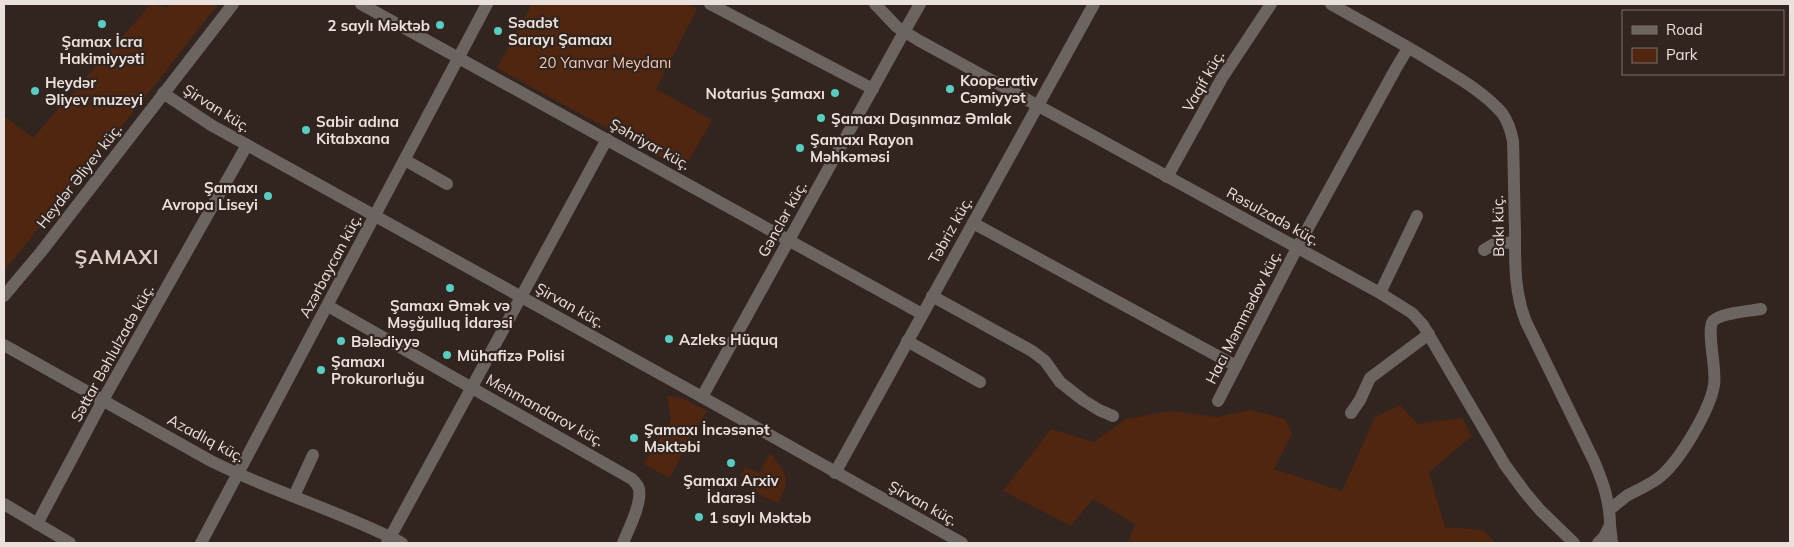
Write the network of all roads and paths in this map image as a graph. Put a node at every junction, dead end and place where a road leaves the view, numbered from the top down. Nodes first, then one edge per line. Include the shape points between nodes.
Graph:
1 (234, 4) edge
2 (361, 4) edge
3 (488, 4) edge
4 (710, 4) edge
5 (875, 4) edge
6 (920, 4) edge
7 (1094, 4) edge
8 (1271, 4) edge
9 (1331, 4) edge
10 (904, 32) junction
11 (1408, 48) junction
12 (459, 57) junction
13 (873, 89) junction
14 (163, 93) junction
15 (1037, 106) junction
16 (607, 140) junction
17 (247, 145) junction
18 (405, 160) junction
19 (1168, 177) junction
20 (447, 184) dead end
21 (375, 216) junction
22 (1417, 216) dead end
23 (973, 223) junction
24 (789, 240) junction
25 (1515, 242) junction
26 (1297, 248) junction
27 (1484, 250) dead end
28 (1380, 293) junction
29 (4, 296) edge
30 (522, 296) junction
31 (932, 296) junction
32 (328, 306) junction
33 (1761, 309) dead end
34 (922, 314) junction
35 (1429, 334) junction
36 (907, 342) junction
37 (4, 345) edge
38 (1236, 366) junction
39 (980, 382) dead end
40 (472, 388) junction
41 (702, 397) junction
42 (103, 400) junction
43 (1218, 401) dead end
44 (1351, 413) dead end
45 (1113, 416) dead end
46 (313, 455) dead end
47 (835, 473) junction
48 (238, 474) junction
49 (294, 496) junction
50 (4, 504) edge
51 (1610, 509) junction
52 (37, 524) junction
53 (1610, 525) junction
54 (389, 540) edge
55 (70, 543) edge
56 (201, 543) edge
57 (402, 543) edge
58 (623, 543) edge
59 (962, 543) edge
60 (1574, 543) edge
61 (1598, 543) edge
62 (1612, 543) edge

1 - 14 street, Heydər Əliyev küç.
2 - 12 street, Şəhriyar küç.
3 - 12 street, Azərbaycan küç.
4 - 13 street
5 - 10 street, Rəsulzadə küç.
6 - 10 street, Gənclər küç.
7 - 15 street, Təbriz küç.
8 - 19 street, Vaqif küç. via 1222,78
9 - 11 street, Bakı küç.
10 - 13 street, Gənclər küç.
10 - 15 street, Rəsulzadə küç.
11 - 25 street, Bakı küç. via 1470,86 1507,120 1513,141
11 - 26 street, Hacı Məmmədov küç.
12 - 16 street, Şəhriyar küç.
12 - 18 street, Azərbaycan küç.
13 - 24 street, Gənclər küç.
14 - 17 street, Şirvan küç.
14 - 29 street, Heydər Əliyev küç.
15 - 19 street, Rəsulzadə küç.
15 - 23 street, Təbriz küç.
16 - 24 street, Şəhriyar küç.
16 - 30 street
17 - 21 street, Şirvan küç.
17 - 42 street, Səttar Bəhlulzadə küç.
18 - 20 street
18 - 21 street, Azərbaycan küç.
19 - 26 street, Rəsulzadə küç.
21 - 30 street, Şirvan küç.
21 - 32 street, Azərbaycan küç.
22 - 28 street
23 - 31 street, Təbriz küç.
23 - 38 street
24 - 34 street, Şəhriyar küç.
24 - 41 street, Gənclər küç.
25 - 27 street via 1494,244
25 - 51 street, Bakı küç. via 1520,307 1594,462
26 - 28 street, Rəsulzadə küç.
26 - 38 street, Hacı Məmmədov küç.
28 - 35 street, Rəsulzadə küç. via 1412,313
30 - 40 street
30 - 41 street, Şirvan küç.
31 - 34 street, Təbriz küç.
31 - 45 street via 1032,350 1045,361 1060,382 1083,400
32 - 40 street, Mehmandarov küç.
32 - 48 street, Azərbaycan küç.
33 - 51 street via 1718,317 1713,322 1709,329 1714,383 1710,401 1686,446 1660,478
34 - 36 street, Təbriz küç.
35 - 44 street via 1370,378
35 - 60 street, Rəsulzadə küç. via 1510,471 1540,510
36 - 39 street
36 - 47 street, Təbriz küç.
37 - 42 street, Azadlıq küç.
38 - 43 street, Hacı Məmmədov küç.
40 - 54 street
40 - 58 street, Mehmandarov küç. via 632,479 639,487 640,496
41 - 47 street, Şirvan küç.
42 - 48 street, Azadlıq küç.
42 - 52 street, Səttar Bəhlulzadə küç.
46 - 49 street
47 - 59 street, Şirvan küç.
48 - 49 street, Azadlıq küç.
48 - 56 street, Azərbaycan küç.
49 - 54 street, Azadlıq küç. via 349,518
50 - 52 street
51 - 53 street, Bakı küç.
52 - 55 street
53 - 61 street
53 - 62 street, Bakı küç.
54 - 57 street, Azadlıq küç.

